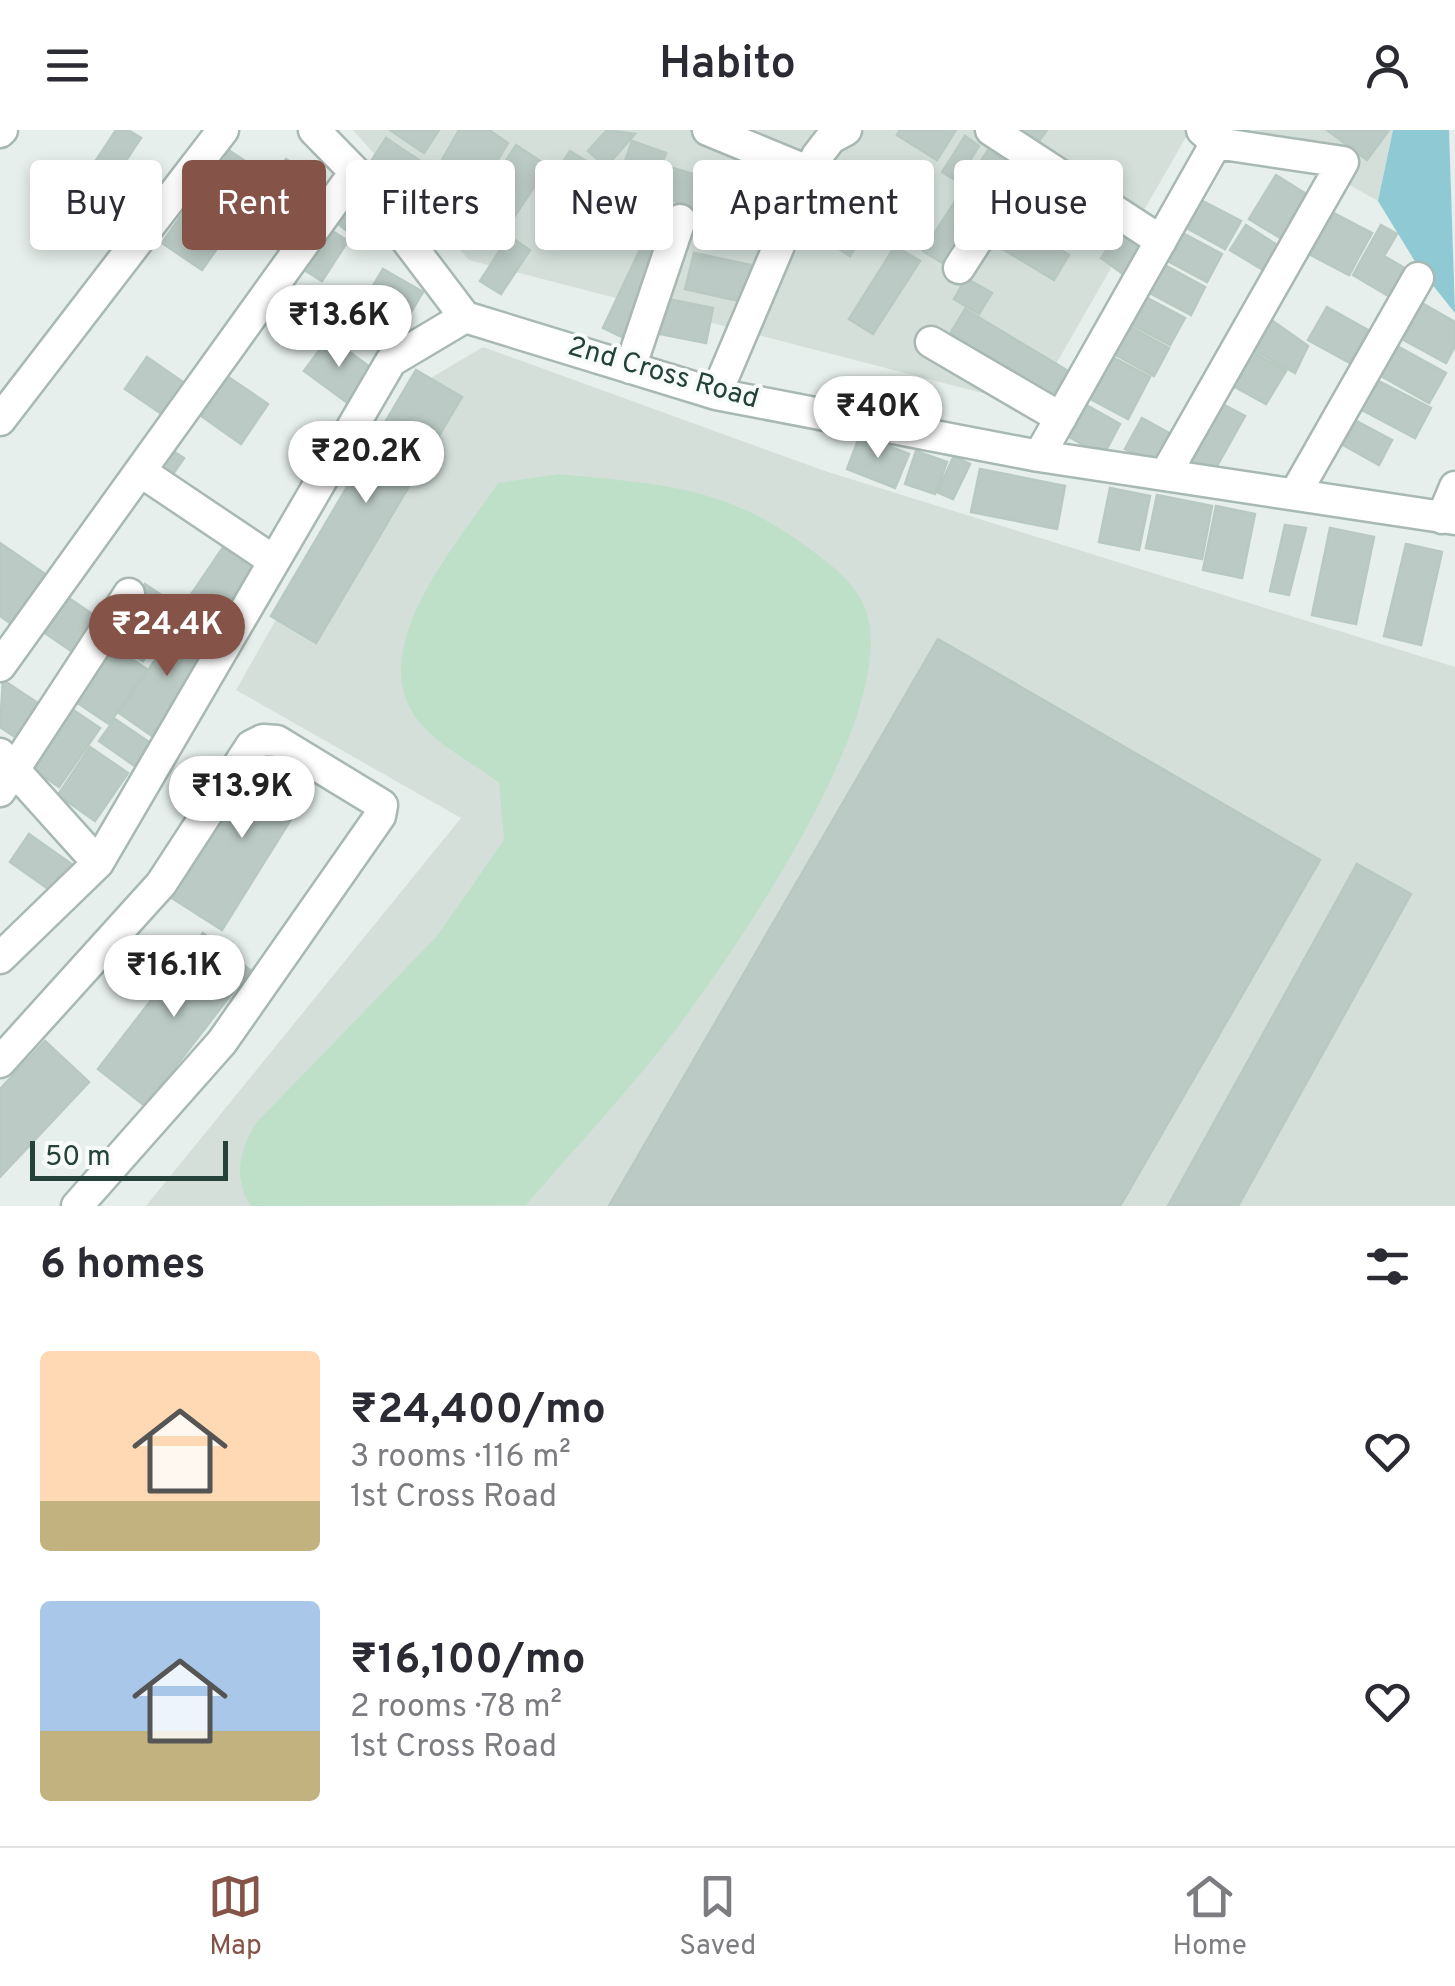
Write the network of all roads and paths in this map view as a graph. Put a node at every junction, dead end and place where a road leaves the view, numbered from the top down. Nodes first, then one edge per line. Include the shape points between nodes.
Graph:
1 (224, 130) edge
2 (314, 130) edge
3 (708, 130) edge
4 (846, 130) edge
5 (991, 130) edge
6 (1209, 136) edge
7 (1031, 156) junction
8 (781, 160) edge
9 (817, 160) edge
10 (346, 163) edge
11 (346, 185) edge
12 (680, 220) dead end
13 (1161, 241) junction
14 (415, 250) edge
15 (777, 250) edge
16 (960, 268) dead end
17 (1418, 278) dead end
18 (465, 316) junction
19 (931, 342) dead end
20 (630, 368) junction
21 (716, 394) junction
22 (1061, 418) junction
23 (0, 420) edge
24 (1039, 456) junction
25 (140, 471) junction
26 (1165, 475) junction
27 (1455, 487) edge
28 (1295, 494) junction
29 (1448, 519) edge
30 (274, 561) junction
31 (129, 594) dead end
32 (0, 666) edge
33 (5, 773) edge
34 (98, 863) junction
35 (0, 958) edge
36 (0, 1062) edge
37 (77, 1206) edge

1 - 23 street
2 - 10 street
3 - 8 street
4 - 9 street via 831,138
5 - 7 street
6 - 13 street
6 - 26 street via 1343,162
7 - 13 street
7 - 16 street
11 - 25 street
12 - 20 street
13 - 22 street
14 - 18 street
15 - 21 street
17 - 28 street
18 - 20 street, 2nd Cross Road
18 - 30 street via 391,360
19 - 22 street
20 - 21 street, 2nd Cross Road
21 - 24 street, 2nd Cross Road
22 - 24 street
24 - 26 street, 2nd Cross Road
25 - 30 street
25 - 32 street
26 - 28 street, 2nd Cross Road
27 - 29 street
28 - 29 street, 2nd Cross Road
30 - 34 street
31 - 33 street
33 - 34 street
34 - 35 street
36 - 37 street via 161,884 252,746 278,742 382,805 222,1042

